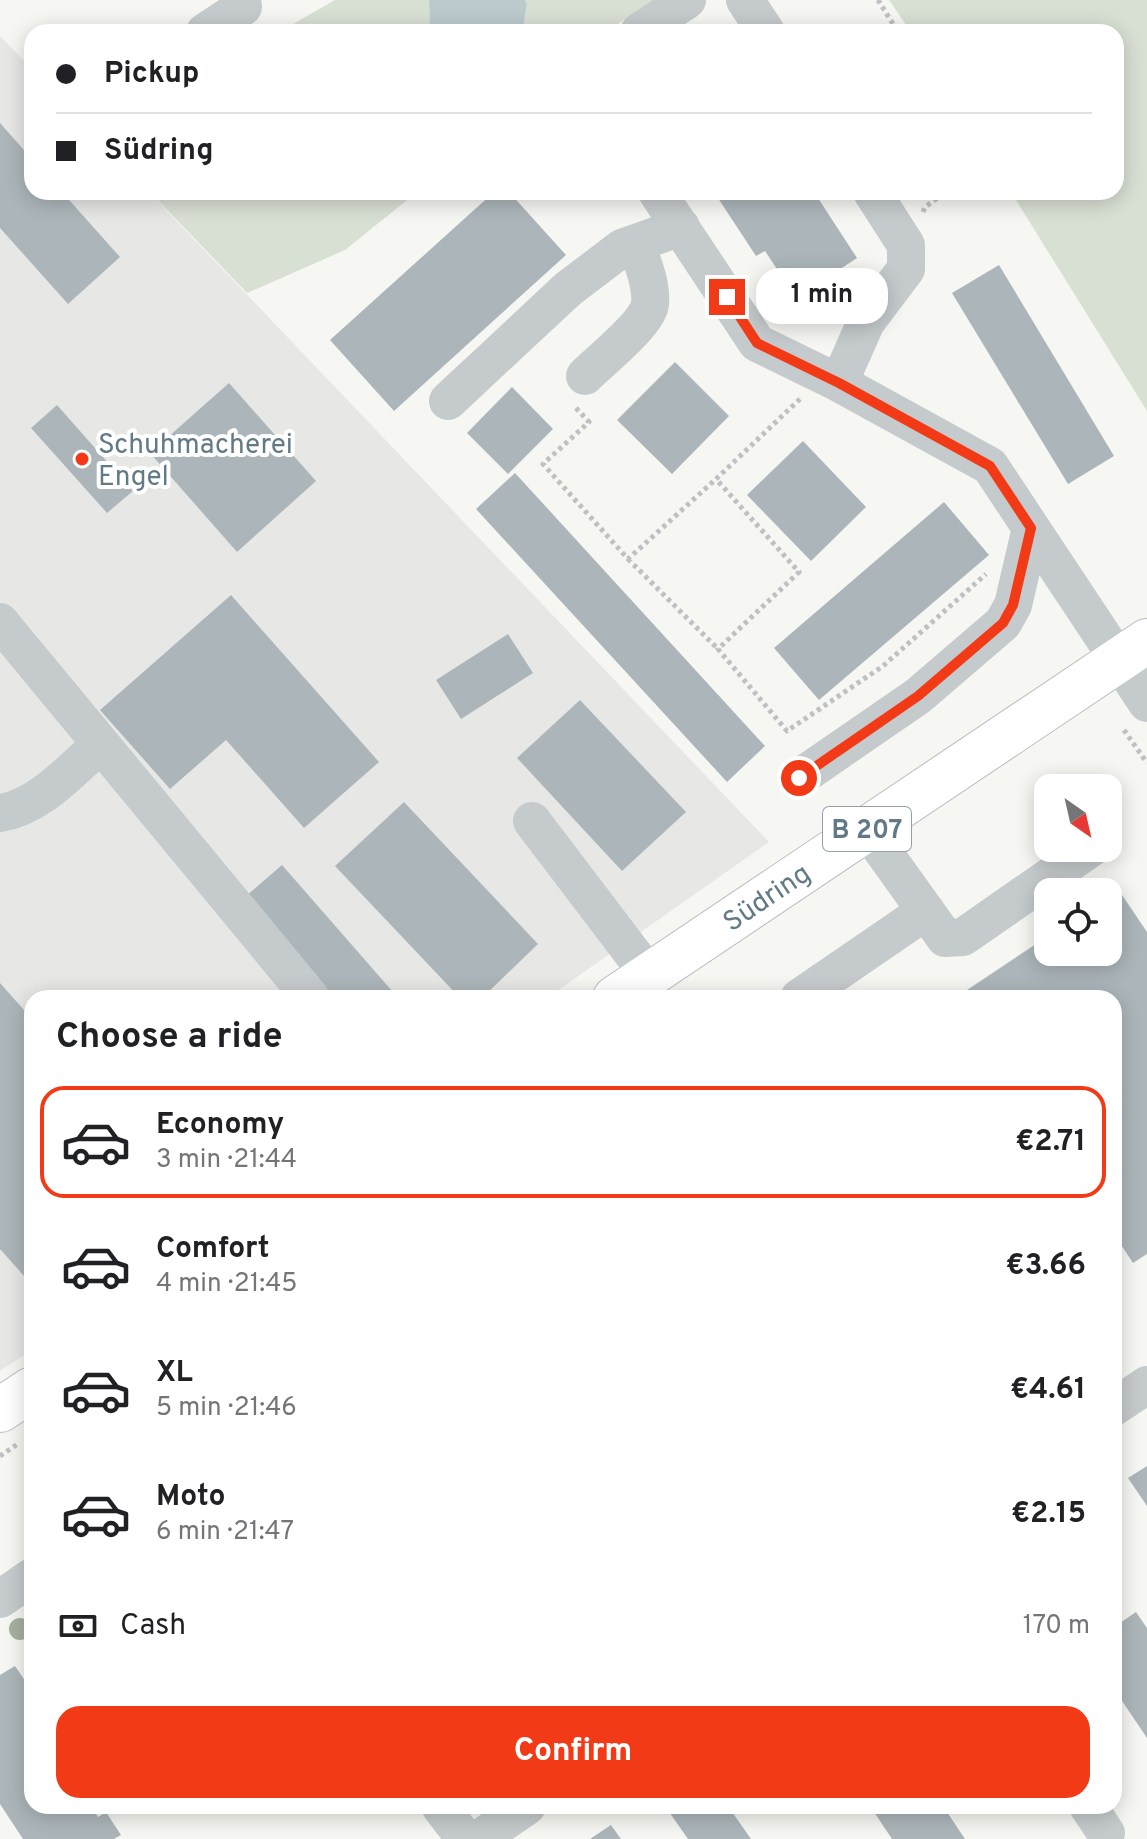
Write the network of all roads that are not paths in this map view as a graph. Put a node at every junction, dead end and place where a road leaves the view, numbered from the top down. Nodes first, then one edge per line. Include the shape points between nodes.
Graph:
1 (242, 0) edge
2 (687, 0) edge
3 (745, 0) edge
4 (217, 24) edge
5 (651, 24) edge
6 (761, 24) edge
7 (662, 200) edge
8 (877, 200) edge
9 (681, 227) junction
10 (636, 243) junction
11 (832, 379) junction
12 (578, 389) road end
13 (448, 401) dead end
14 (1031, 528) junction
15 (0, 622) edge
16 (1133, 650) edge
17 (1132, 712) edge
18 (101, 744) junction
19 (799, 778) dead end
20 (0, 813) edge
21 (532, 821) dead end
22 (867, 829) junction
23 (1071, 862) edge
24 (926, 911) junction
25 (632, 986) edge
26 (304, 990) edge
27 (811, 990) edge
28 (1147, 1385) edge
29 (24, 1394) edge
30 (1122, 1402) edge
31 (0, 1410) edge
32 (446, 1814) edge
33 (515, 1814) edge
34 (465, 1839) edge
35 (479, 1839) edge

1 - 4 street via 243,7
2 - 5 street
3 - 6 street
7 - 9 street
8 - 11 street via 906,245 906,269
9 - 10 street
9 - 11 street via 757,343
10 - 12 street via 650,305 644,319
10 - 13 street via 568,289
11 - 14 street via 990,466
14 - 16 street
14 - 19 street via 1013,605 1003,623 918,696
15 - 18 street
16 - 17 street
16 - 22 main road, Südring / B 207
18 - 20 street via 43,794
18 - 26 street
21 - 25 street
22 - 24 street
22 - 25 main road, Südring / B 207
23 - 24 street via 963,937 945,938
24 - 27 street
28 - 30 street
29 - 31 main road
32 - 34 street
33 - 35 street

